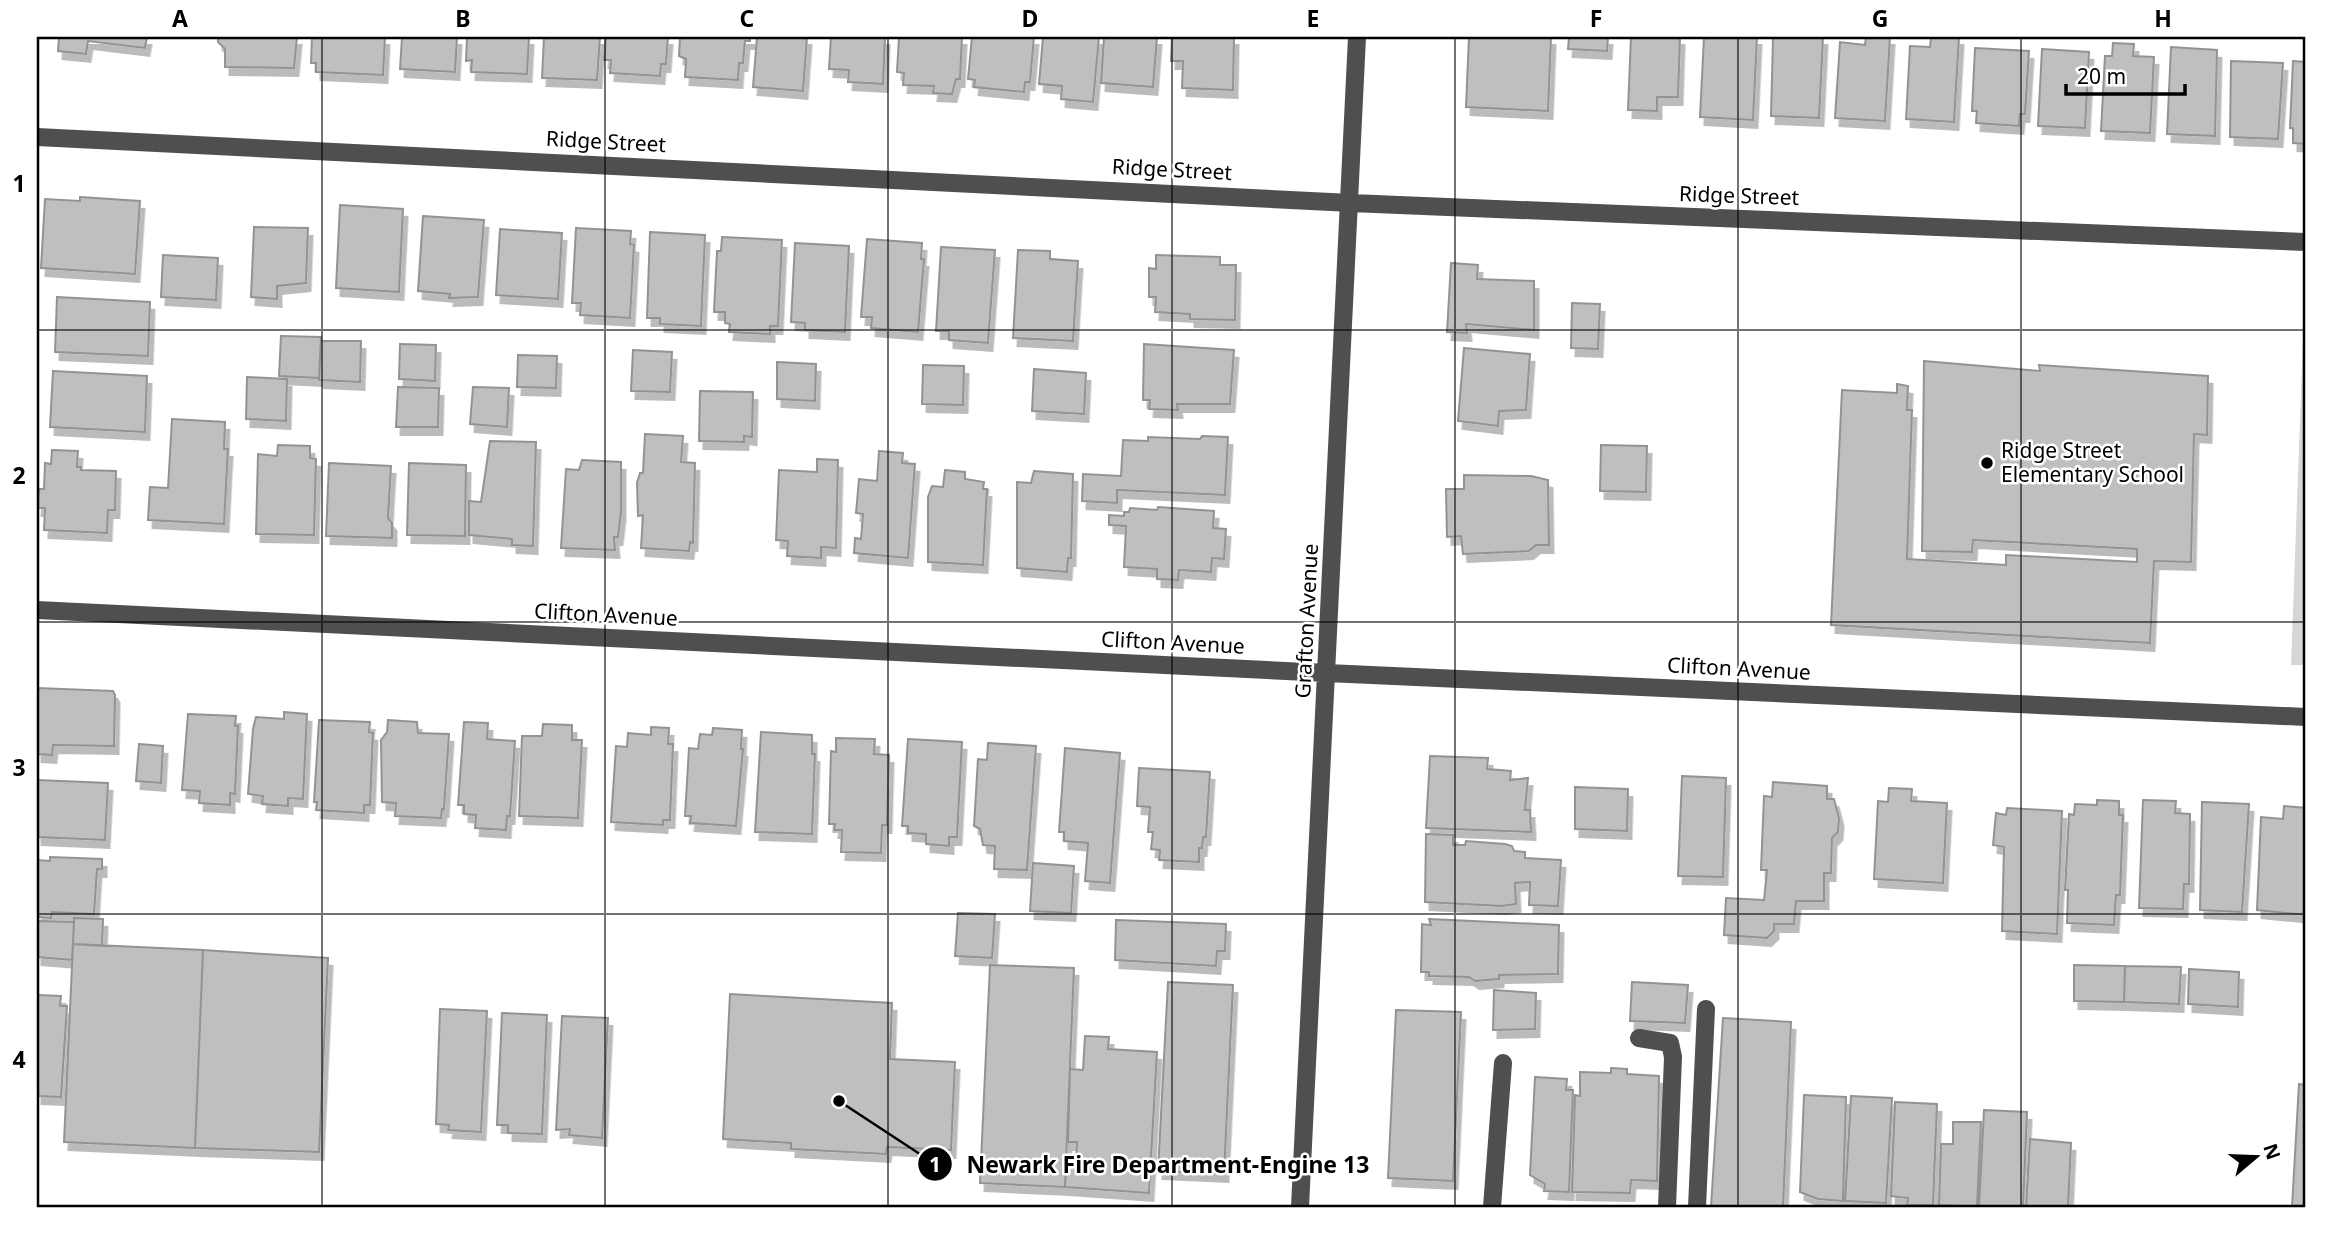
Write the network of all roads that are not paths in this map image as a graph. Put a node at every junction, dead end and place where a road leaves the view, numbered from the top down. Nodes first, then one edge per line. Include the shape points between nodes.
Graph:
1 (1357, 37) edge
2 (37, 137) edge
3 (1351, 202) junction
4 (2306, 242) edge
5 (37, 610) edge
6 (1327, 673) junction
7 (2306, 717) edge
8 (1706, 1009) dead end
9 (1639, 1038) dead end
10 (1503, 1063) dead end
11 (1300, 1207) edge
12 (1492, 1207) edge
13 (1667, 1207) edge
14 (1697, 1207) edge

1 - 3 street, Grafton Avenue
2 - 3 street, Ridge Street
3 - 4 street, Ridge Street
3 - 6 street, Grafton Avenue
5 - 6 street, Clifton Avenue
6 - 7 street, Clifton Avenue
6 - 11 street, Grafton Avenue
8 - 14 street
9 - 13 street via 1670,1043 1673,1057
10 - 12 street

